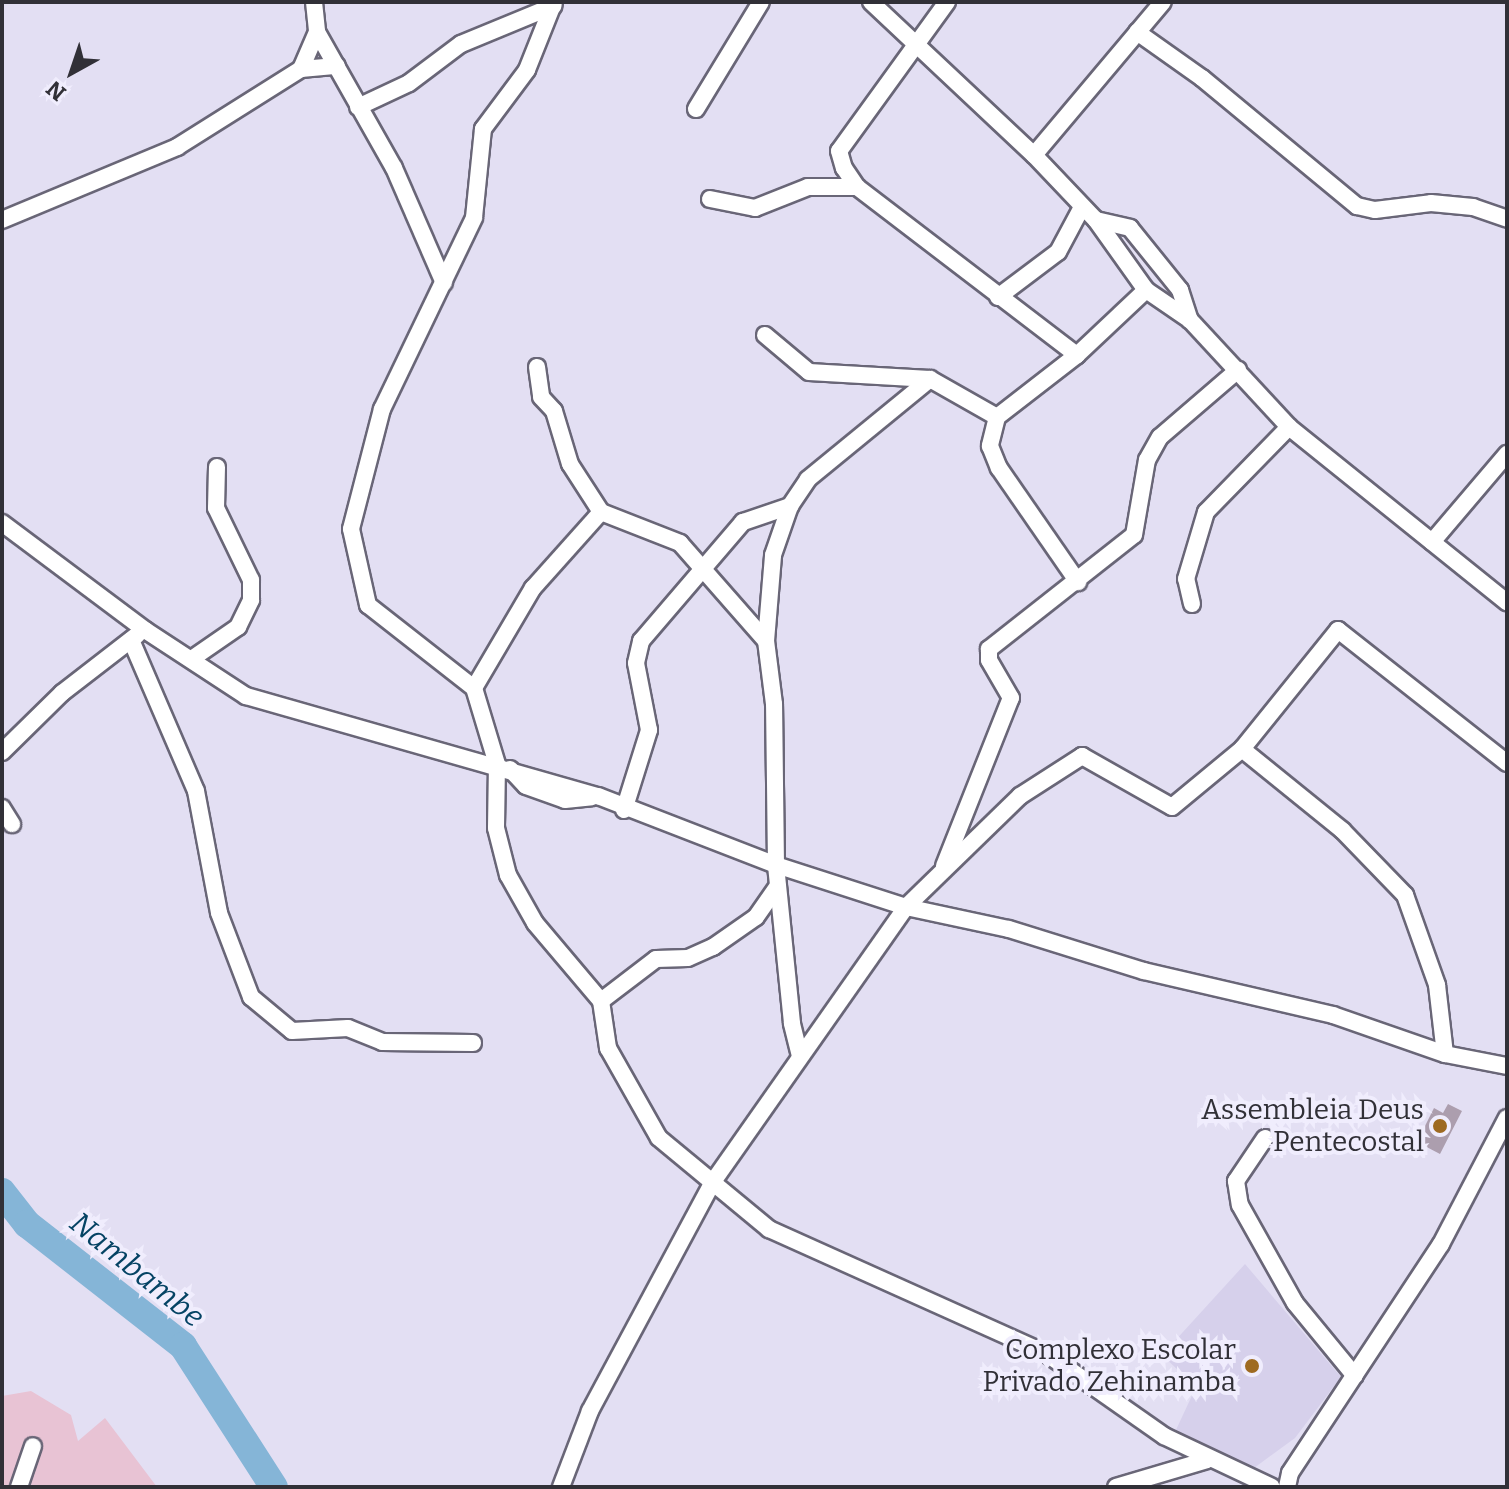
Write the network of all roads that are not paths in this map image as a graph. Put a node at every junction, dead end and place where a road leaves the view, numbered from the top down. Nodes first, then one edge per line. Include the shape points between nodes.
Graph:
1 (761, 2) edge
2 (871, 2) edge
3 (947, 2) edge
4 (1163, 2) edge
5 (308, 4) edge
6 (554, 4) edge
7 (317, 32) junction
8 (1137, 32) junction
9 (916, 44) junction
10 (337, 66) junction
11 (301, 69) junction
12 (358, 107) junction
13 (696, 109) dead end
14 (1034, 155) junction
15 (857, 187) junction
16 (710, 199) dead end
17 (1082, 207) junction
18 (1507, 219) edge
19 (2, 220) edge
20 (1096, 220) junction
21 (444, 283) junction
22 (1146, 290) junction
23 (998, 297) junction
24 (1190, 320) junction
25 (765, 335) dead end
26 (1077, 355) junction
27 (537, 367) dead end
28 (1238, 370) junction
29 (930, 379) junction
30 (997, 417) junction
31 (1289, 427) junction
32 (1507, 454) edge
33 (217, 467) dead end
34 (790, 506) junction
35 (601, 512) junction
36 (2, 523) edge
37 (1432, 542) junction
38 (703, 568) junction
39 (1078, 582) junction
40 (1507, 602) edge
41 (1192, 604) dead end
42 (145, 630) junction
43 (131, 640) junction
44 (766, 641) junction
45 (193, 658) junction
46 (474, 688) junction
47 (1242, 749) junction
48 (2, 752) edge
49 (1507, 763) edge
50 (503, 766) junction
51 (2, 808) edge
52 (624, 810) junction
53 (12, 824) dead end
54 (776, 865) junction
55 (943, 869) junction
56 (778, 886) junction
57 (906, 907) junction
58 (781, 912) junction
59 (756, 917) junction
60 (601, 1001) junction
61 (473, 1043) dead end
62 (1445, 1054) junction
63 (800, 1056) junction
64 (1507, 1066) edge
65 (1507, 1118) edge
66 (1265, 1138) dead end
67 (712, 1183) junction
68 (1355, 1376) junction
69 (33, 1446) dead end
70 (1207, 1460) junction
71 (19, 1487) edge
72 (561, 1487) edge
73 (1116, 1487) edge
74 (1272, 1487) edge
75 (1287, 1487) edge

1 - 13 street
2 - 9 street
3 - 9 street
4 - 8 street
5 - 7 street
6 - 12 street via 461,44 409,83
6 - 21 street via 527,70 483,129 474,218
7 - 10 street
7 - 11 street
8 - 14 street
8 - 18 street via 1202,78 1357,206 1375,210 1431,203 1473,207
9 - 14 street
9 - 15 street via 839,151
10 - 11 street
10 - 12 street
11 - 19 street via 177,147
12 - 21 street via 394,168
14 - 17 street
15 - 16 street via 808,187 755,208
15 - 23 street
17 - 20 street
17 - 23 street via 1058,252
20 - 22 street
20 - 24 street via 1120,222 1145,244 1180,290
21 - 46 street via 382,409 351,529 368,605
22 - 24 street
22 - 26 street
23 - 26 street
24 - 28 street
25 - 29 street via 809,372 841,378
26 - 30 street
27 - 35 street via 541,397 554,411 570,464
28 - 31 street
28 - 39 street via 1160,437 1147,460 1134,535
29 - 30 street
29 - 34 street via 832,455
30 - 39 street via 990,446 999,468
31 - 37 street
31 - 41 street via 1206,512 1186,579
32 - 37 street
33 - 45 street via 216,508 251,580 251,600 238,627
34 - 38 street via 743,522
34 - 44 street via 773,555
35 - 38 street via 680,543
35 - 46 street via 533,588
36 - 42 street
37 - 40 street
38 - 44 street
38 - 52 street via 641,641 636,663 649,730
39 - 55 street via 989,649 989,660 1011,698
42 - 43 street
42 - 45 street
43 - 48 street via 62,693
43 - 61 street via 196,791 219,913 251,997 292,1031 348,1028 382,1042
44 - 54 street via 774,704
45 - 50 street via 246,696
46 - 50 street
47 - 49 street via 1338,630
47 - 55 street via 1172,807 1082,756 1020,796
47 - 62 street via 1342,830 1405,895 1437,985
50 - 52 street via 526,786 565,800 598,796
50 - 60 street via 496,828 508,875 535,923
51 - 53 street
52 - 54 street
54 - 56 street
54 - 57 street
55 - 57 street
56 - 58 street
56 - 59 street
57 - 62 street via 1333,1015
57 - 63 street
58 - 59 street
58 - 63 street
59 - 60 street via 701,954 656,959
60 - 67 street via 608,1048 659,1138
62 - 64 street
63 - 67 street
65 - 68 street via 1441,1244
66 - 68 street via 1236,1181 1240,1205 1295,1303
67 - 70 street via 769,1229 1047,1354
67 - 72 street via 596,1398
68 - 75 street via 1290,1473
69 - 71 street
70 - 73 street
70 - 74 street

